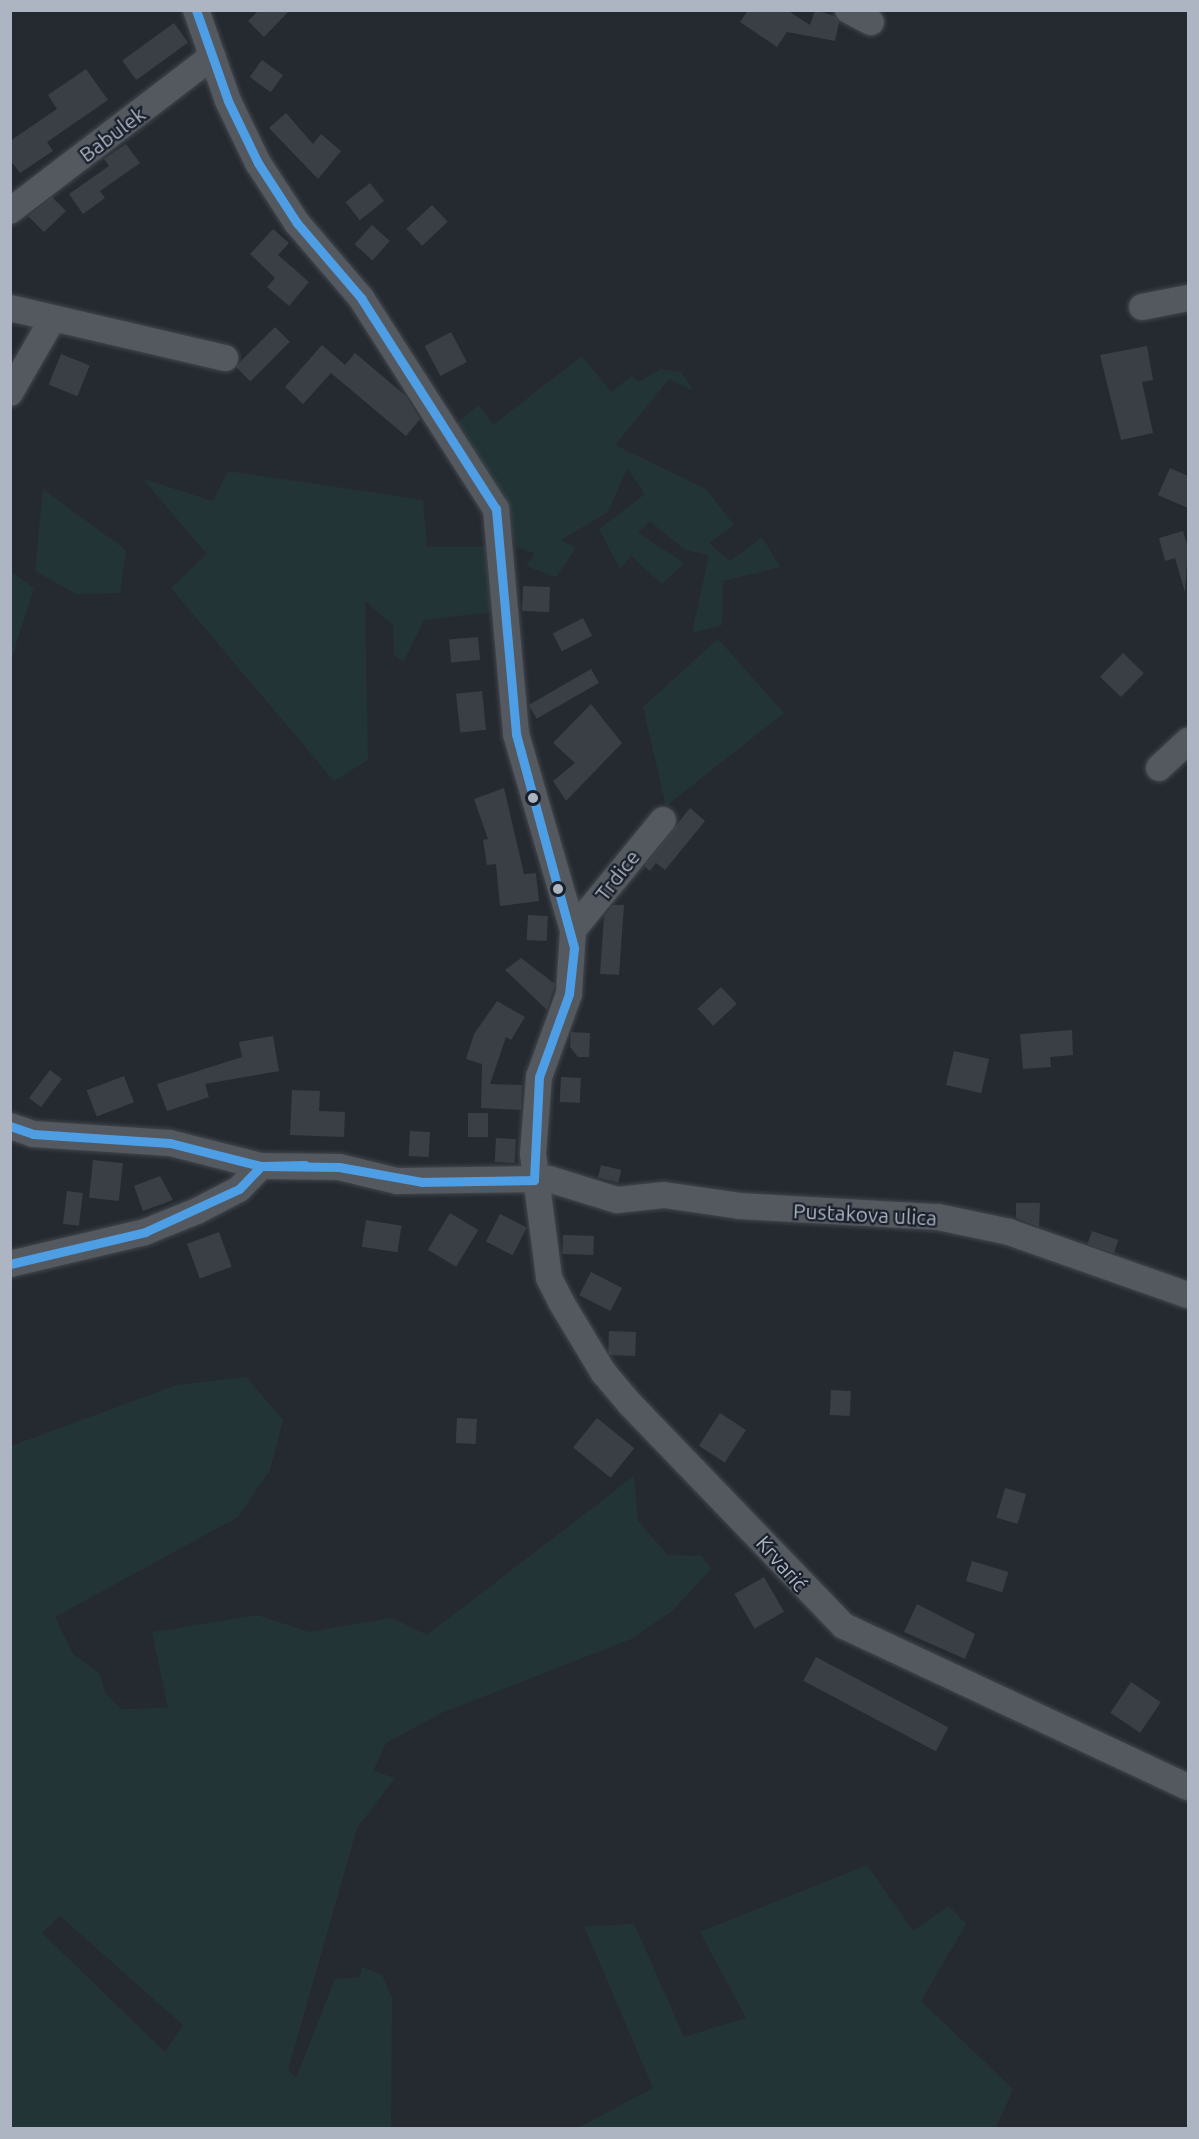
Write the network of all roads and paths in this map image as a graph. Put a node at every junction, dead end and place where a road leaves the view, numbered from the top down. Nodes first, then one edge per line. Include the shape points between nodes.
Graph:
1 (196, 10) edge
2 (848, 10) edge
3 (870, 22) dead end
4 (213, 57) junction
5 (10, 211) edge
6 (1188, 298) edge
7 (1142, 307) dead end
8 (10, 308) edge
9 (52, 320) junction
10 (225, 358) dead end
11 (10, 393) edge
12 (1188, 741) edge
13 (1159, 768) dead end
14 (663, 820) dead end
15 (573, 930) junction
16 (10, 1126) edge
17 (261, 1166) junction
18 (534, 1180) junction
19 (10, 1264) edge
20 (1188, 1295) edge
21 (1188, 1787) edge

1 - 4 street, Trdice
2 - 3 street
4 - 5 street, Babulek
4 - 15 street, Trdice via 240,130 275,190 361,298 496,509 516,734
6 - 7 street
8 - 9 street
9 - 10 street
9 - 11 street
12 - 13 street
14 - 15 street, Trdice
15 - 18 street, Trdice via 569,994 539,1077
16 - 17 street, Pustakova ulica via 33,1134 170,1143
17 - 18 street, Pustakova ulica via 339,1167 422,1182
17 - 19 street via 239,1189 187,1216 114,1241
18 - 20 street, Pustakova ulica via 561,1181 617,1200 664,1195 739,1206 946,1218 1009,1232
18 - 21 street, Krvarić via 549,1278 603,1372 727,1499 806,1592 844,1626

